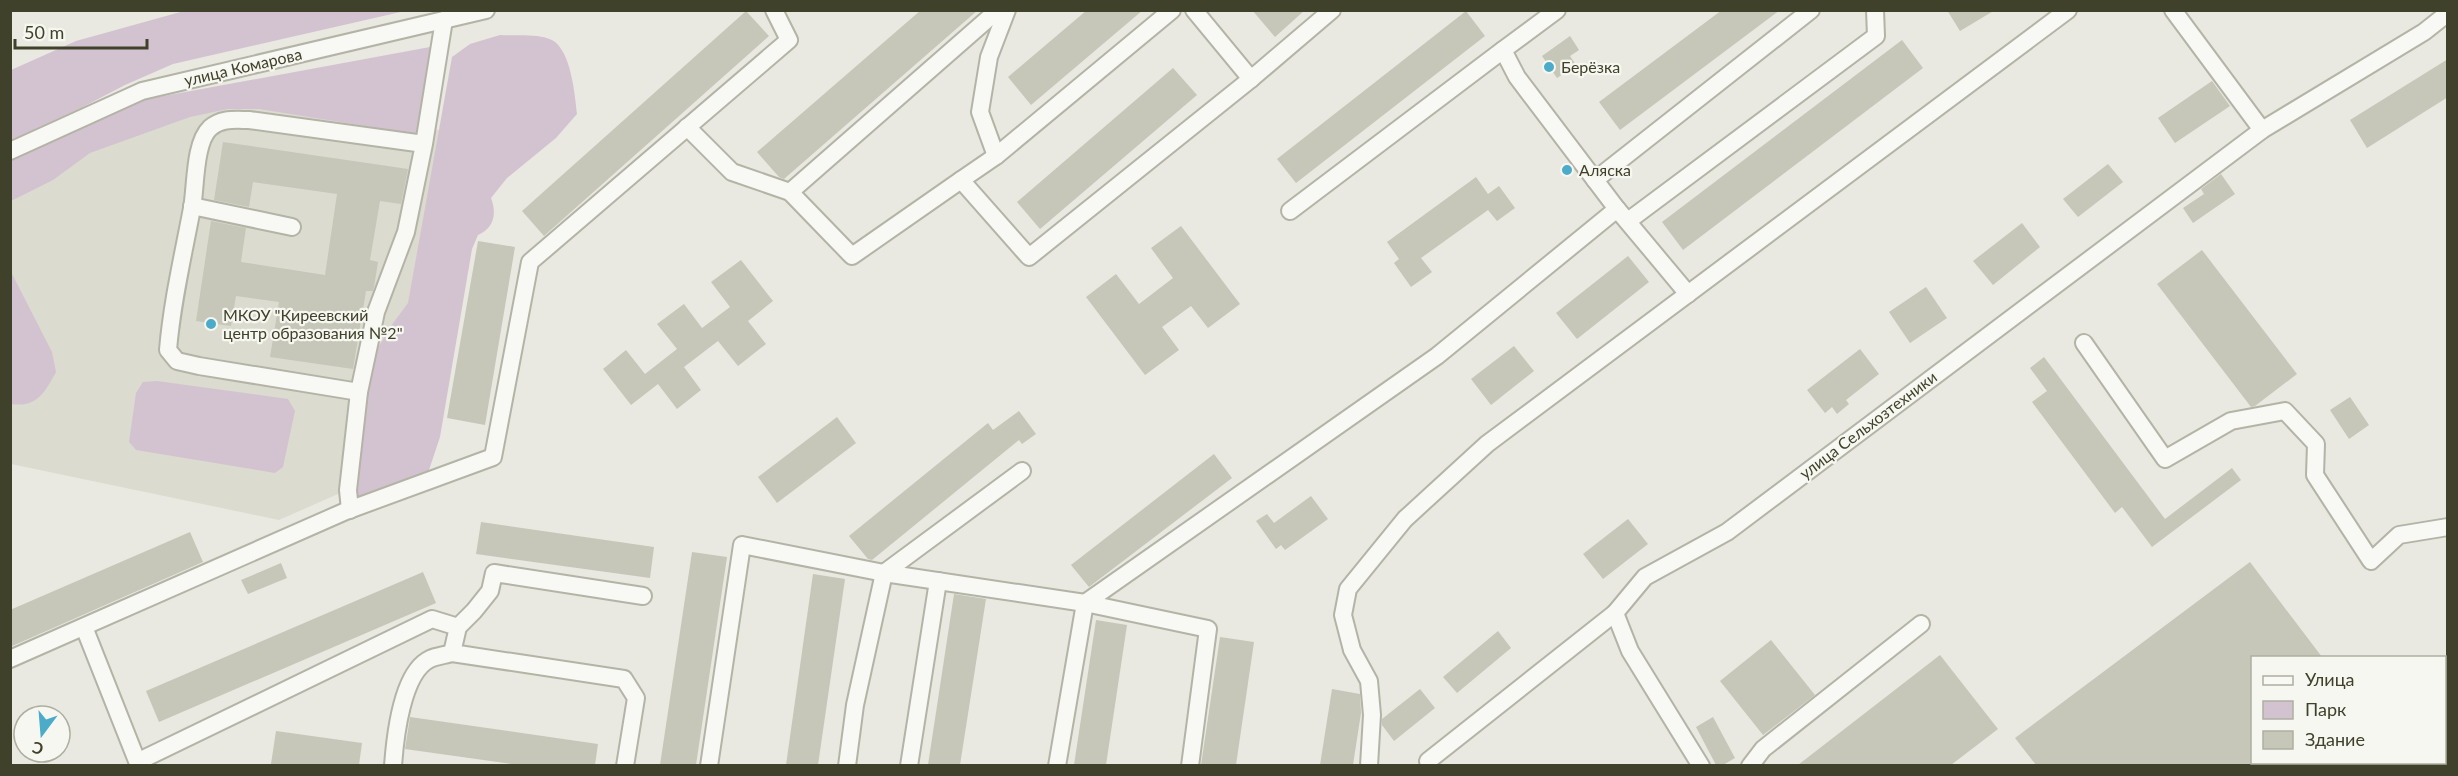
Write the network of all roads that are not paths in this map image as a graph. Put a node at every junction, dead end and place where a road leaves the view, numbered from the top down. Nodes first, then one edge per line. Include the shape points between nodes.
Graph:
1 (486, 10) edge
2 (774, 10) edge
3 (998, 10) edge
4 (1007, 10) edge
5 (1172, 10) edge
6 (1194, 10) edge
7 (1332, 10) edge
8 (1557, 10) edge
9 (1811, 10) edge
10 (1875, 10) edge
11 (2068, 10) edge
12 (2173, 10) edge
13 (2448, 13) edge
14 (444, 20) junction
15 (1503, 50) junction
16 (1251, 80) junction
17 (687, 127) junction
18 (2262, 130) junction
19 (424, 144) junction
20 (10, 151) edge
21 (996, 156) junction
22 (961, 180) junction
23 (1595, 180) junction
24 (790, 192) junction
25 (192, 206) junction
26 (1290, 211) dead end
27 (1622, 215) junction
28 (292, 227) dead end
29 (1688, 294) junction
30 (2084, 343) dead end
31 (359, 392) junction
32 (1022, 471) dead end
33 (350, 510) junction
34 (2448, 527) edge
35 (884, 573) junction
36 (938, 581) junction
37 (643, 596) dead end
38 (1084, 603) junction
39 (1615, 613) junction
40 (1921, 624) dead end
41 (84, 627) junction
42 (458, 627) junction
43 (452, 653) junction
44 (10, 659) edge
45 (1428, 761) dead end
46 (139, 764) edge
47 (393, 765) edge
48 (625, 765) edge
49 (709, 765) edge
50 (847, 765) edge
51 (909, 765) edge
52 (1057, 765) edge
53 (1190, 765) edge
54 (1369, 765) edge
55 (1701, 765) edge
56 (1750, 765) edge

1 - 14 street, улица Комарова
2 - 17 street via 789,40
3 - 24 street
4 - 21 street via 989,57 980,112
5 - 21 street
6 - 16 street
7 - 16 street
8 - 15 street
9 - 23 street
10 - 27 street via 1876,36
11 - 29 street
12 - 18 street
13 - 18 street, улица Сельхозтехники via 2424,32
14 - 19 street
14 - 20 street, улица Комарова via 142,91
15 - 23 street via 1517,77
15 - 26 street
16 - 22 street via 1029,257
17 - 24 street via 732,172
17 - 33 street via 530,262 493,457
18 - 39 street, улица Сельхозтехники via 1727,532 1645,577
19 - 25 street via 249,120 223,120 208,130 202,145
19 - 31 street via 406,232 376,312
21 - 22 street
22 - 24 street via 852,256
23 - 27 street
25 - 28 street
25 - 31 street via 168,350 177,361
27 - 29 street
27 - 38 street via 1437,356
29 - 54 street via 1487,444 1405,519 1348,589 1343,615 1352,650 1369,681
30 - 34 street via 2165,459 2232,421 2284,411 2316,444 2315,475 2371,561 2399,536
31 - 33 street via 348,490
32 - 35 street
33 - 41 street
35 - 36 street
35 - 49 street via 742,545
35 - 50 street via 855,705
36 - 38 street
36 - 51 street
37 - 42 street via 494,573 490,591
38 - 52 street
38 - 53 street via 1208,629
39 - 45 street, улица Сельхозтехники
39 - 55 street via 1630,651
40 - 56 street via 1763,749
41 - 44 street
41 - 46 street
42 - 43 street
42 - 46 street via 432,619
43 - 47 street via 429,659 410,679 395,738
43 - 48 street via 624,679 636,698

